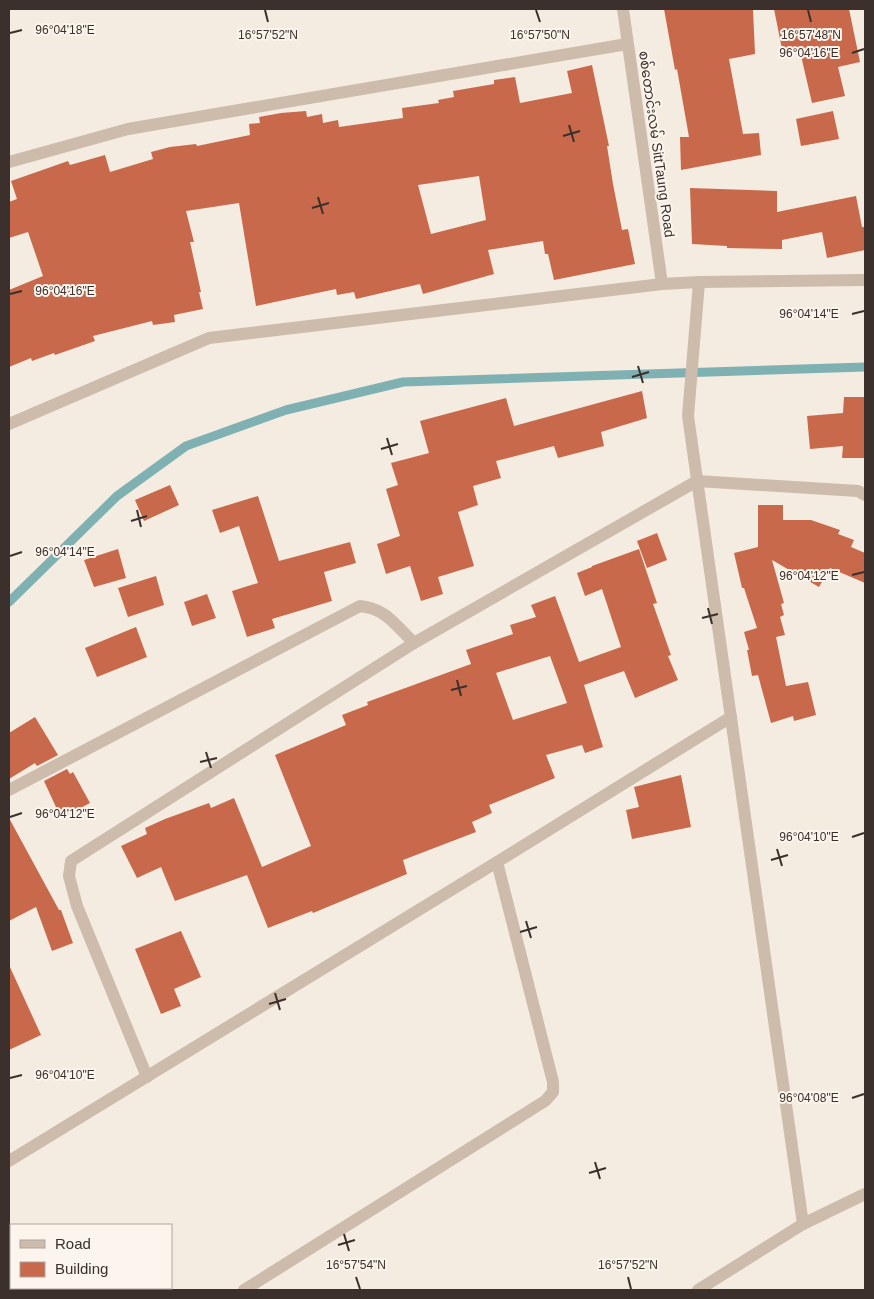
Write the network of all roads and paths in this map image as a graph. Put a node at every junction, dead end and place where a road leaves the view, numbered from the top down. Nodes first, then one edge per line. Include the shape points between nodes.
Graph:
1 (624, 9) edge
2 (627, 44) junction
3 (9, 162) edge
4 (865, 280) edge
5 (699, 282) junction
6 (662, 284) junction
7 (9, 424) edge
8 (697, 481) junction
9 (865, 495) edge
10 (414, 643) junction
11 (731, 717) junction
12 (9, 790) edge
13 (497, 862) junction
14 (147, 1077) junction
15 (9, 1161) edge
16 (865, 1194) edge
17 (804, 1224) junction
18 (244, 1290) edge
19 (698, 1290) edge

1 - 2 street, စစ်တောင်းလမ် SittTaung Road
2 - 3 street via 128,129
2 - 6 street, စစ်တောင်းလမ် SittTaung Road
4 - 5 street
5 - 6 street
5 - 8 street via 688,416
6 - 7 street via 208,338
8 - 9 street via 858,491
8 - 10 street
8 - 11 street
10 - 12 street via 382,611 360,606
10 - 14 street via 71,861 69,876 77,906
11 - 13 street
11 - 17 street
13 - 14 street
13 - 18 street via 553,1092 545,1101
14 - 15 street
16 - 17 street
17 - 19 street

